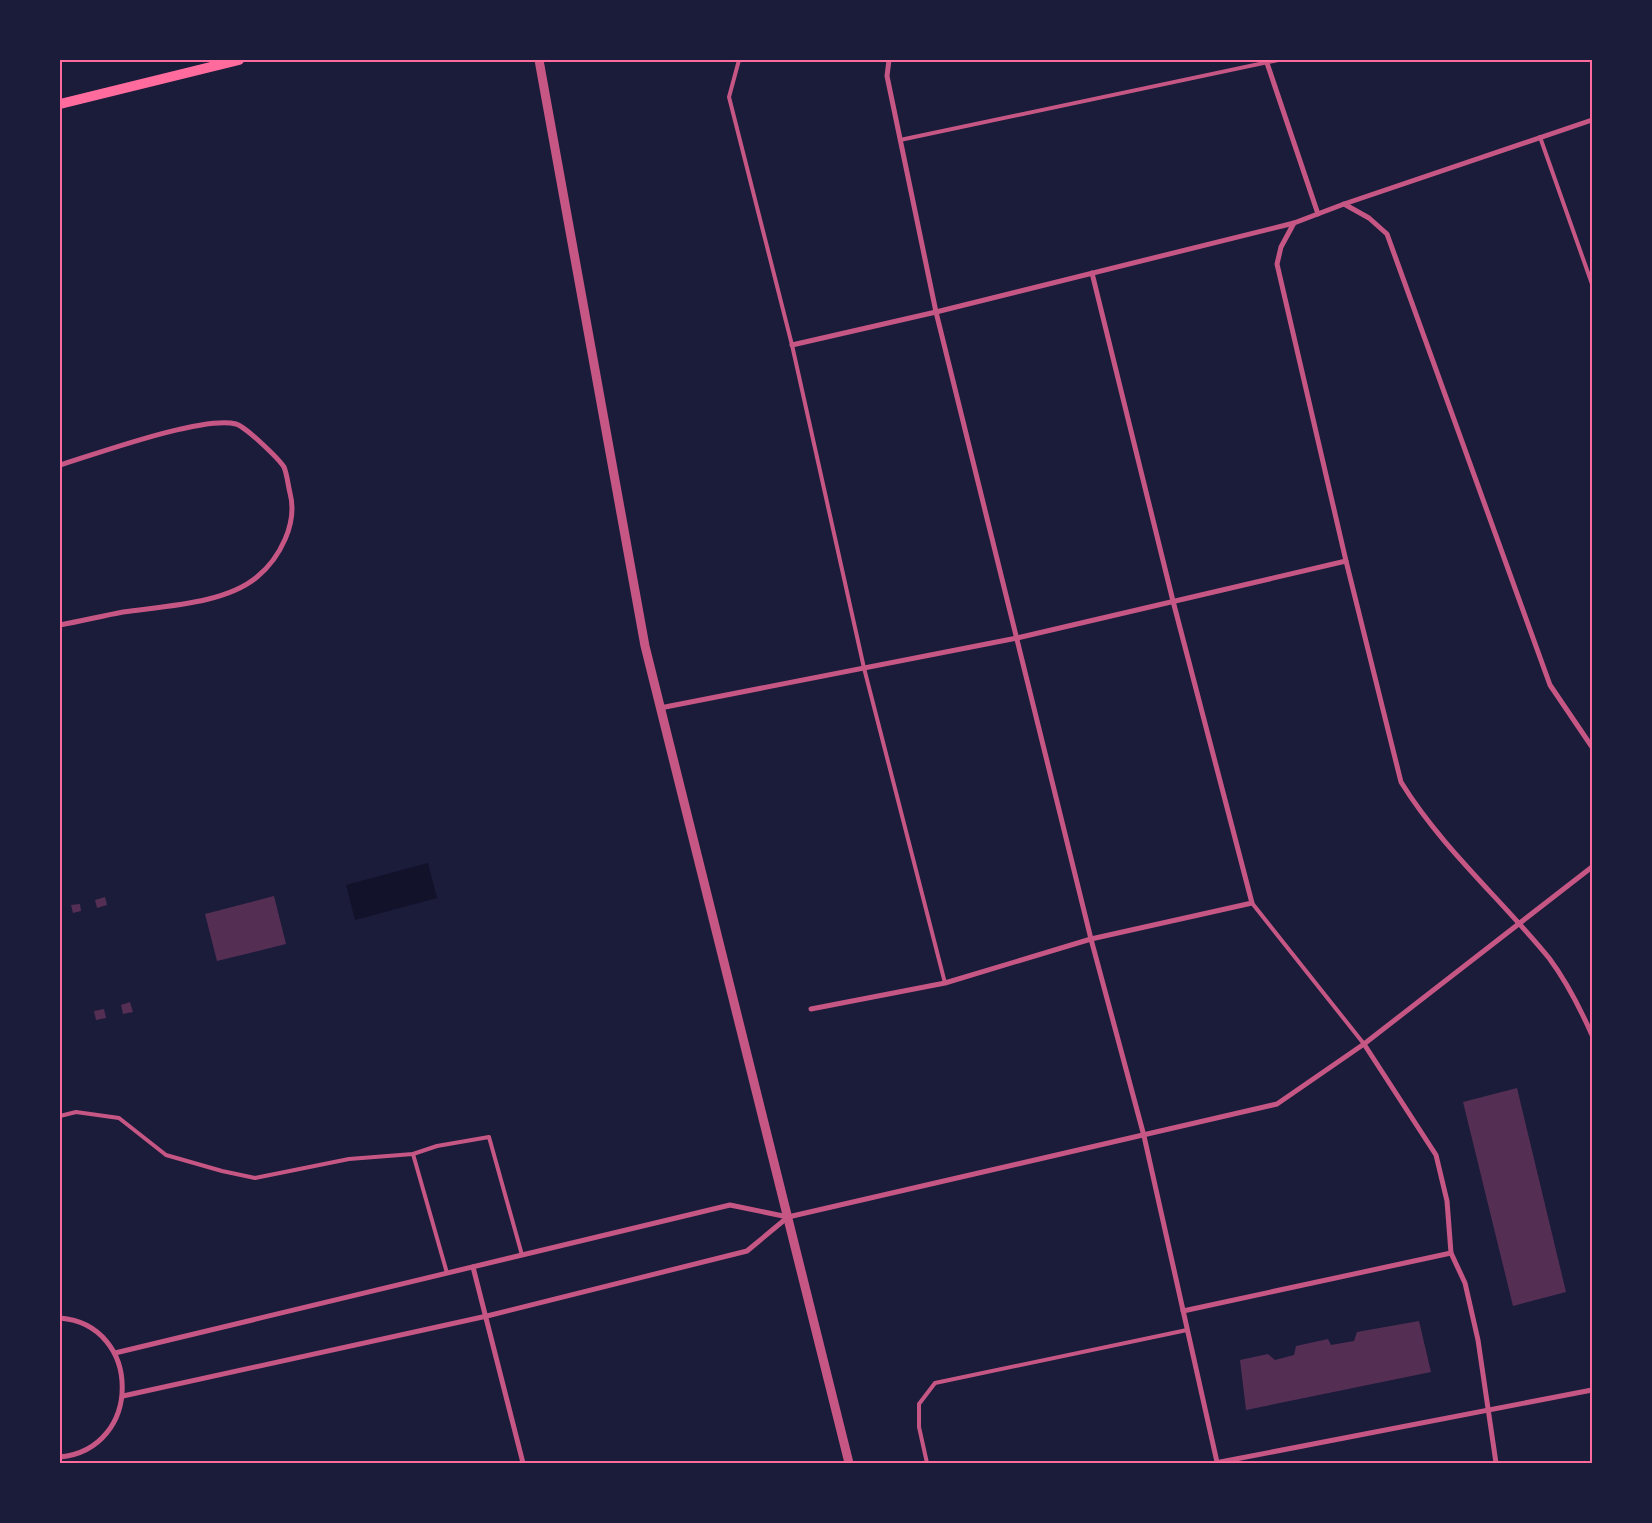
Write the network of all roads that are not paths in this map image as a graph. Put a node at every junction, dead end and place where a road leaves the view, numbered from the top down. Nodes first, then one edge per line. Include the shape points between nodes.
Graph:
1 (239, 60) edge
2 (539, 60) edge
3 (739, 60) edge
4 (889, 60) edge
5 (1278, 60) edge
6 (1267, 62) edge
7 (60, 104) edge
8 (1592, 120) edge
9 (1540, 136) junction
10 (900, 140) junction
11 (1344, 204) junction
12 (1318, 214) junction
13 (1294, 223) junction
14 (1092, 274) junction
15 (1592, 284) edge
16 (936, 312) junction
17 (792, 345) junction
18 (60, 465) edge
19 (1346, 561) junction
20 (1173, 601) junction
21 (60, 625) edge
22 (1017, 638) junction
23 (864, 668) junction
24 (660, 708) junction
25 (1592, 747) edge
26 (1592, 867) edge
27 (1252, 903) junction
28 (1518, 923) junction
29 (1091, 940) junction
30 (945, 983) junction
31 (811, 1009) dead end
32 (1592, 1035) edge
33 (1364, 1044) junction
34 (60, 1116) edge
35 (1144, 1136) junction
36 (413, 1154) junction
37 (788, 1217) junction
38 (1451, 1253) junction
39 (522, 1255) junction
40 (473, 1267) junction
41 (447, 1273) junction
42 (1183, 1311) junction
43 (487, 1316) junction
44 (60, 1318) edge
45 (1187, 1330) junction
46 (115, 1353) junction
47 (1592, 1390) edge
48 (123, 1396) junction
49 (1489, 1409) junction
50 (70, 1456) junction
51 (60, 1457) edge
52 (1216, 1462) edge
53 (72, 1463) edge
54 (523, 1463) edge
55 (849, 1463) edge
56 (928, 1463) edge
57 (1496, 1463) edge

1 - 7 main road
2 - 24 street via 643,636
3 - 17 lane via 729,97
4 - 10 street via 887,76
5 - 6 lane
6 - 10 lane
6 - 12 street
8 - 9 street
9 - 11 street
9 - 15 lane
10 - 16 street
11 - 12 street
11 - 25 street via 1369,218 1387,234 1550,685
12 - 13 street
13 - 14 street
13 - 19 street via 1277,264
14 - 16 street
14 - 20 street
16 - 17 street
16 - 22 street
17 - 23 lane
18 - 21 street via 158,435 199,426 237,424 284,467 292,502 289,529 280,551 257,578 216,599
19 - 20 street
19 - 28 street via 1402,782 1419,810
20 - 22 street
20 - 27 street
22 - 23 street
22 - 29 street
23 - 24 street
23 - 30 lane
24 - 37 street
26 - 28 street
27 - 29 street
27 - 33 lane
28 - 32 street via 1550,960 1577,1002
28 - 33 street
29 - 30 street
29 - 35 street
30 - 31 street
33 - 35 street via 1277,1104
33 - 38 street via 1436,1155 1447,1201
34 - 36 lane via 76,1112 119,1118 166,1155 255,1178 349,1159
35 - 37 street
35 - 42 street
36 - 39 lane via 437,1146 489,1138
36 - 41 lane
37 - 39 street via 730,1205
37 - 43 street via 747,1251
37 - 55 street
38 - 42 street
38 - 49 street via 1465,1283
39 - 40 street
40 - 41 street
40 - 43 street
41 - 46 street
42 - 45 street
43 - 48 street
43 - 54 street
44 - 46 street via 88,1326 103,1337
45 - 52 street
45 - 56 lane via 935,1383 919,1404
46 - 48 street via 122,1374
47 - 49 street
48 - 50 street via 117,1416 106,1434 90,1448
49 - 52 street
49 - 57 street
50 - 51 street
50 - 53 street

